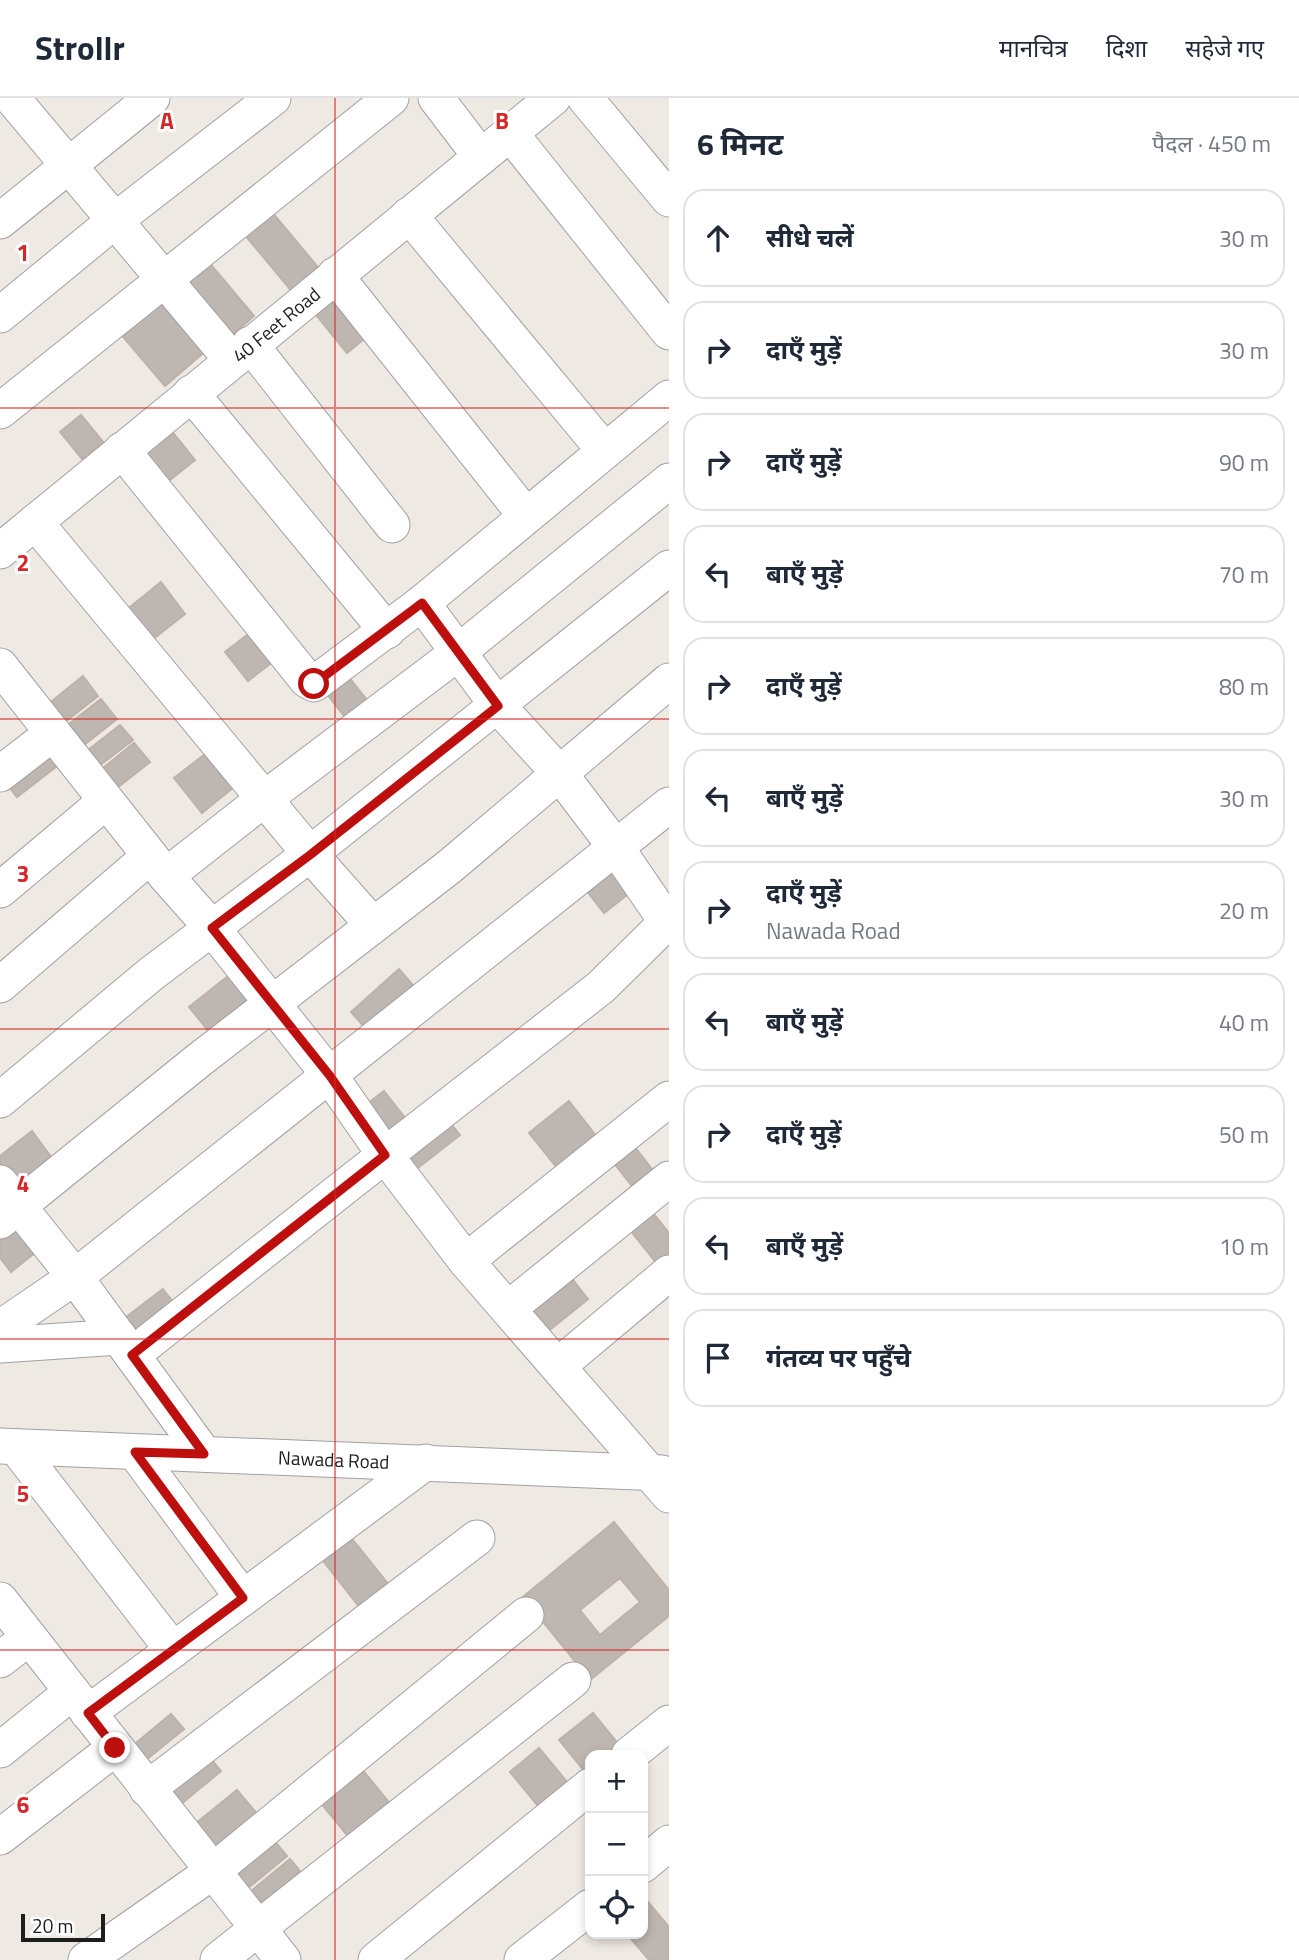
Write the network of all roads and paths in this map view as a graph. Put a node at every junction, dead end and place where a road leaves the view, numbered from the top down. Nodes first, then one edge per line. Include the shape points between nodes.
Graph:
1 (12, 98) edge
2 (152, 98) edge
3 (273, 98) edge
4 (391, 98) edge
5 (436, 98) edge
6 (553, 98) edge
7 (585, 98) edge
8 (510, 133) junction
9 (481, 157) junction
10 (69, 167) junction
11 (669, 199) edge
12 (409, 215) junction
13 (0, 221) edge
14 (113, 222) junction
15 (335, 275) junction
16 (164, 280) junction
17 (0, 315) edge
18 (669, 332) edge
19 (241, 352) junction
20 (191, 393) junction
21 (669, 398) edge
22 (0, 411) edge
23 (122, 450) junction
24 (604, 450) junction
25 (669, 481) edge
26 (526, 516) junction
27 (35, 522) junction
28 (392, 525) dead end
29 (0, 551) edge
30 (669, 568) edge
31 (422, 603) junction
32 (387, 631) junction
33 (458, 652) junction
34 (3, 675) edge
35 (669, 681) edge
36 (498, 706) junction
37 (53, 733) junction
38 (0, 774) edge
39 (560, 774) junction
40 (264, 799) junction
41 (106, 801) junction
42 (669, 805) edge
43 (617, 849) junction
44 (310, 855) junction
45 (158, 866) junction
46 (0, 890) edge
47 (668, 922) edge
48 (373, 925) junction
49 (212, 928) junction
50 (0, 985) edge
51 (271, 1004) junction
52 (330, 1076) junction
53 (669, 1099) edge
54 (0, 1100) edge
55 (385, 1155) junction
56 (669, 1179) edge
57 (7, 1203) edge
58 (466, 1261) junction
59 (669, 1273) edge
60 (75, 1277) junction
61 (508, 1309) junction
62 (0, 1328) edge
63 (0, 1345) edge
64 (126, 1346) junction
65 (558, 1366) junction
66 (8, 1446) edge
67 (135, 1452) junction
68 (204, 1454) junction
69 (426, 1462) junction
70 (663, 1480) edge
71 (477, 1538) dead end
72 (243, 1598) junction
73 (0, 1600) edge
74 (526, 1615) dead end
75 (29, 1637) junction
76 (173, 1650) junction
77 (0, 1660) edge
78 (573, 1680) dead end
79 (80, 1702) junction
80 (669, 1723) edge
81 (115, 1748) junction
82 (0, 1750) edge
83 (635, 1750) edge
84 (147, 1789) junction
85 (585, 1790) edge
86 (0, 1837) edge
87 (669, 1843) edge
88 (648, 1861) edge
89 (212, 1872) junction
90 (585, 1911) edge
91 (257, 1930) junction
92 (86, 1960) edge
93 (218, 1960) edge
94 (283, 1960) edge
95 (376, 1960) edge
96 (522, 1960) edge

1 - 10 street
2 - 10 street
3 - 14 street
4 - 16 street
5 - 9 street
6 - 8 street, 40 Feet Road
7 - 11 street
8 - 9 street, 40 Feet Road
8 - 18 street
9 - 12 street, 40 Feet Road
10 - 13 street
10 - 14 street
12 - 15 street, 40 Feet Road
12 - 24 street
14 - 16 street
14 - 17 street
15 - 19 street, 40 Feet Road
15 - 26 street
16 - 19 street
16 - 22 street
19 - 20 street, 40 Feet Road
19 - 28 street
20 - 23 street, 40 Feet Road
20 - 32 street
21 - 24 street
23 - 27 street, 40 Feet Road
23 - 32 street via 310,683 321,681
24 - 26 street
25 - 33 street
26 - 31 street
27 - 29 street, 40 Feet Road
27 - 40 street
30 - 36 street
31 - 32 street
31 - 33 street
33 - 36 street
33 - 40 street
34 - 37 street
35 - 39 street
36 - 39 street
36 - 44 street
37 - 38 street
37 - 41 street
39 - 43 street
39 - 48 street
40 - 44 street
40 - 45 street
41 - 45 street
41 - 46 street
42 - 43 street
43 - 47 street
43 - 52 street
44 - 48 street
44 - 49 street
45 - 49 street
45 - 50 street
47 - 55 street via 601,987
48 - 51 street
49 - 51 street
49 - 54 street
51 - 52 street
51 - 57 street
52 - 55 street
52 - 60 street
53 - 58 street
55 - 58 street
55 - 64 street
56 - 61 street
57 - 60 street
58 - 61 street
59 - 65 street
60 - 62 street
60 - 64 street
61 - 65 street
63 - 64 street
64 - 68 street
65 - 70 street
66 - 67 street, Nawada Road
66 - 76 street
67 - 68 street, Nawada Road
67 - 72 street
68 - 69 street, Nawada Road
69 - 70 street, Nawada Road
69 - 72 street
71 - 84 street
72 - 76 street
73 - 75 street
74 - 89 street
75 - 77 street
75 - 79 street
76 - 79 street
78 - 91 street
79 - 81 street
79 - 82 street
80 - 83 street
81 - 84 street
81 - 86 street
84 - 89 street
85 - 95 street
87 - 88 street
89 - 91 street
89 - 92 street
90 - 96 street
91 - 93 street
91 - 94 street

